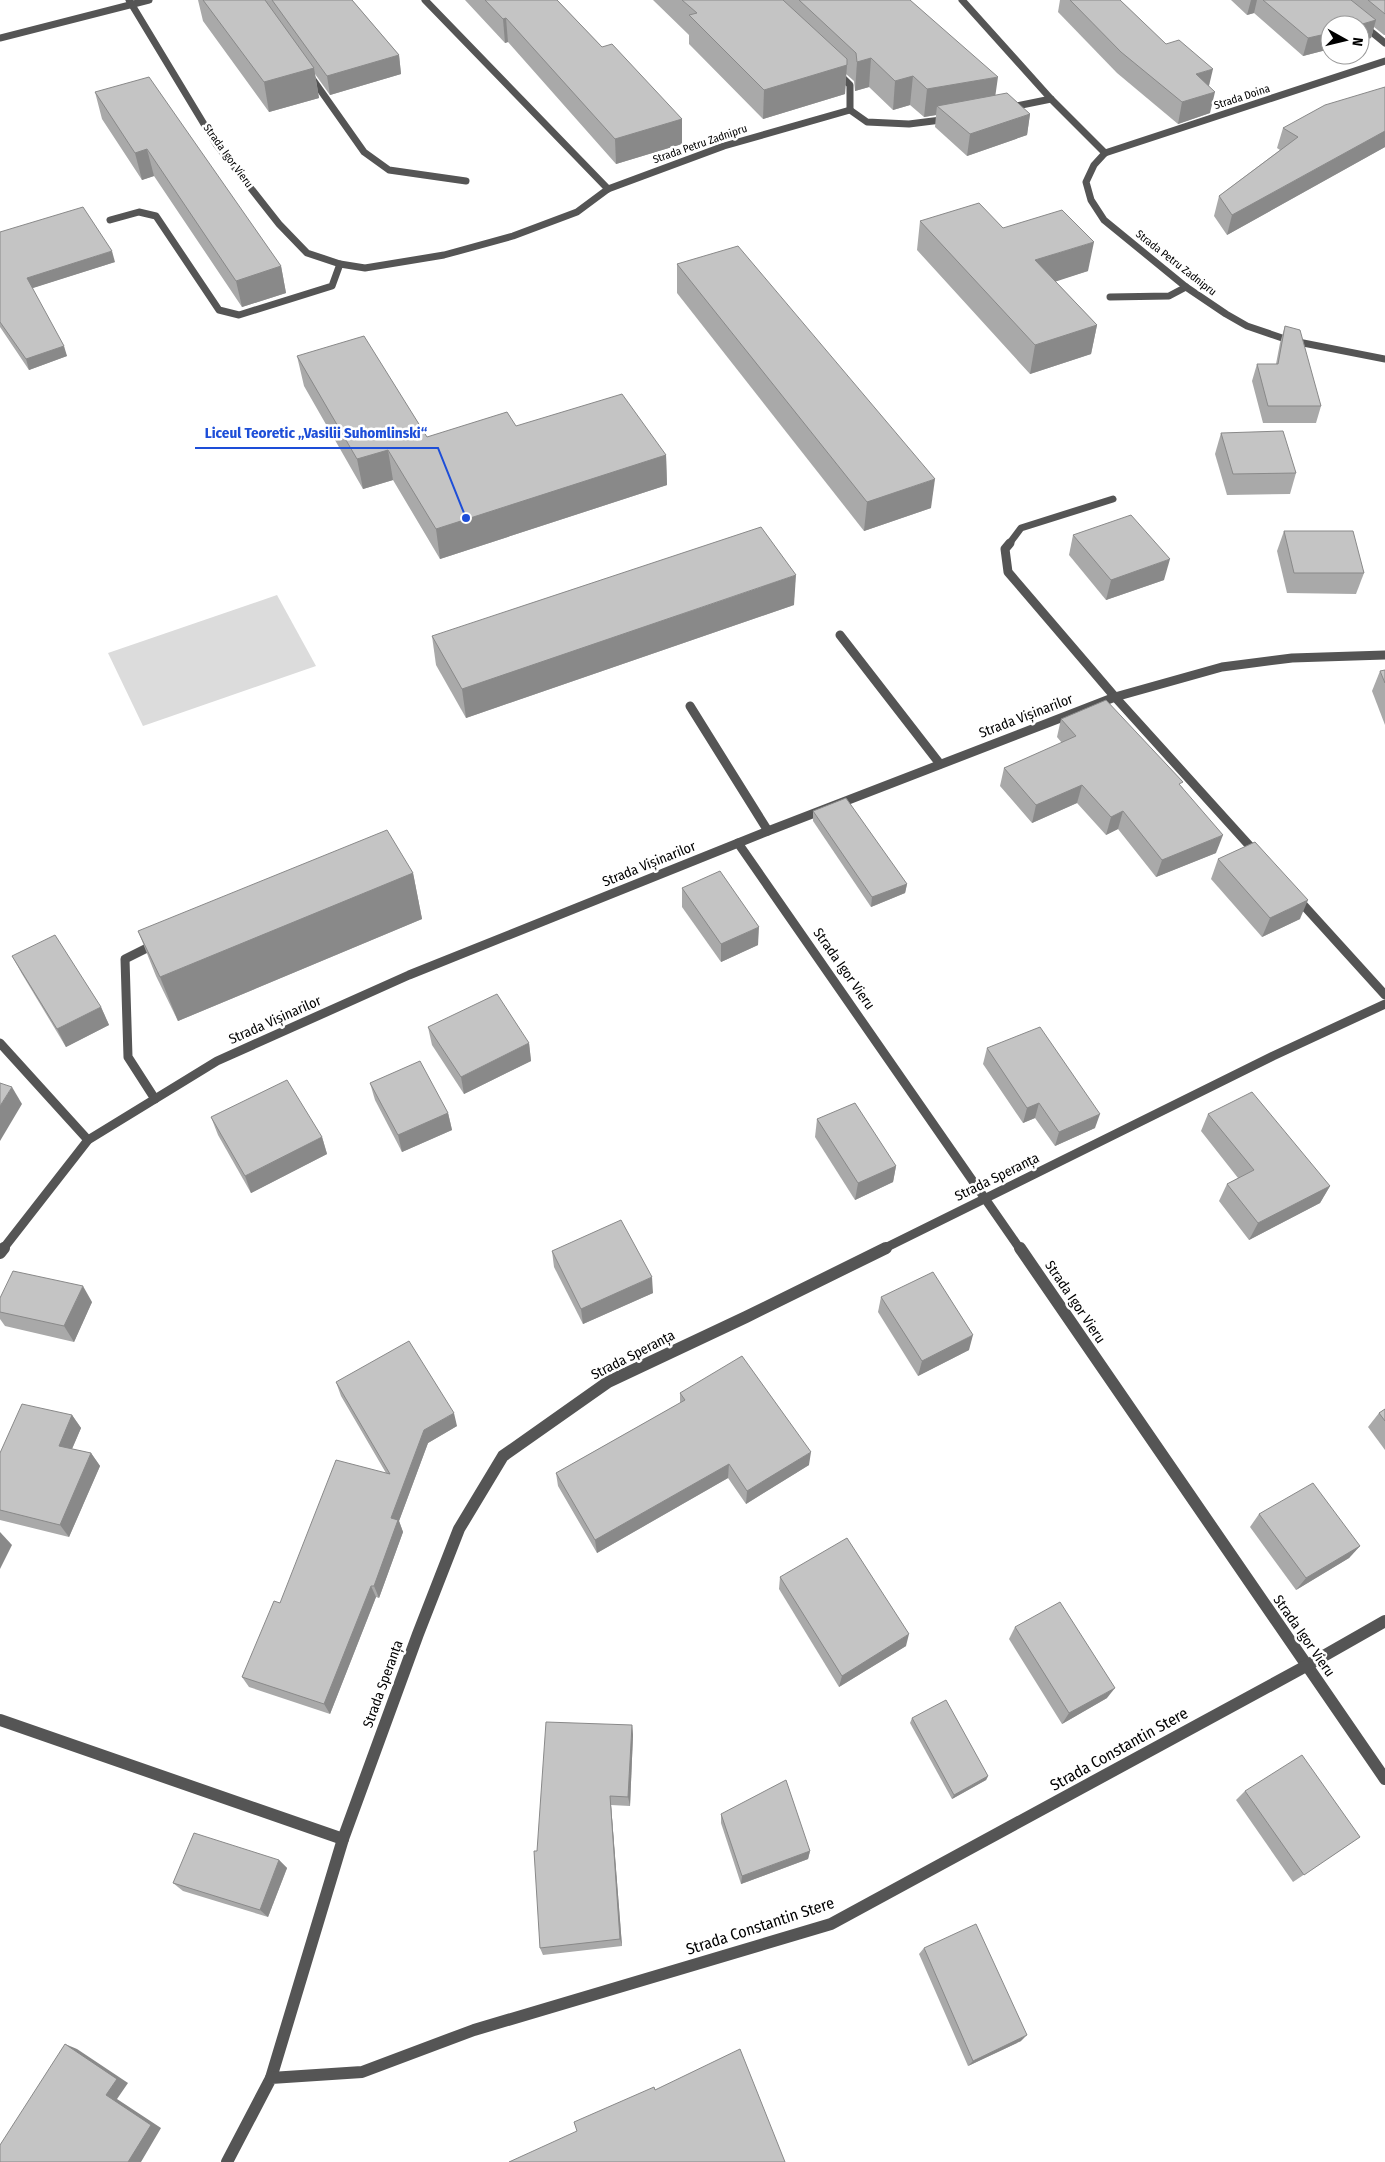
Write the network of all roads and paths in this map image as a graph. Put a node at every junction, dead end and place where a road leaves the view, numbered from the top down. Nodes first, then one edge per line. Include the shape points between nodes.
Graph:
1 (149, 0) edge
2 (425, 0) edge
3 (962, 0) edge
4 (131, 2) edge
5 (1370, 30) edge
6 (0, 38) edge
7 (1385, 43) edge
8 (1385, 60) edge
9 (828, 65) edge
10 (307, 70) edge
11 (1051, 99) junction
12 (850, 110) junction
13 (997, 110) edge
14 (953, 118) edge
15 (1105, 153) junction
16 (466, 182) dead end
17 (608, 189) junction
18 (110, 220) dead end
19 (340, 264) junction
20 (365, 268) joint
21 (1186, 287) junction
22 (1110, 297) dead end
23 (1385, 359) edge
24 (1113, 499) dead end
25 (840, 635) dead end
26 (1385, 655) edge
27 (1115, 696) junction
28 (690, 706) dead end
29 (940, 764) junction
30 (768, 831) junction
31 (738, 843) junction
32 (1266, 864) edge
33 (1293, 893) edge
34 (168, 937) edge
35 (1385, 995) edge
36 (1385, 1004) edge
37 (0, 1043) edge
38 (155, 1099) junction
39 (88, 1140) junction
40 (986, 1199) junction
41 (0, 1253) edge
42 (1385, 1621) edge
43 (1306, 1666) junction
44 (0, 1720) edge
45 (1385, 1780) edge
46 (343, 1839) junction
47 (271, 2078) junction
48 (227, 2162) edge

1 - 4 street
2 - 17 street
3 - 11 street
4 - 6 street
4 - 19 street, Strada Igor Vieru via 216,144 279,224 307,253
5 - 7 street
8 - 15 street, Strada Doina
9 - 12 street via 850,85
10 - 16 street via 364,152 389,170
11 - 13 street
11 - 15 street
12 - 14 street via 867,122 909,124
12 - 17 street, Strada Petru Zadnipru via 724,146
15 - 21 street, Strada Petru Zadnipru via 1086,182 1091,200 1104,220
17 - 20 street, Strada Petru Zadnipru via 577,212 513,236 444,255
18 - 19 street via 139,212 156,216 219,310 239,315 332,286
19 - 20 street, Strada Igor Vieru
21 - 22 street via 1169,296
21 - 23 street, Strada Petru Zadnipru via 1247,326 1288,340
24 - 27 street via 1021,528 1006,549 1008,572
25 - 29 street
26 - 27 street, Strada Vișinarilor via 1292,658 1222,667
27 - 29 street, Strada Vișinarilor
27 - 32 street
28 - 30 street
29 - 30 street, Strada Vișinarilor
30 - 31 street, Strada Vișinarilor
31 - 38 street, Strada Vișinarilor via 409,975 217,1061
31 - 40 street, Strada Igor Vieru
33 - 35 street
34 - 38 street via 125,959 128,1057
36 - 40 street, Strada Speranța via 1272,1056
37 - 39 street
38 - 39 street, Strada Vișinarilor
39 - 41 street, Strada Vișinarilor
40 - 43 street, Strada Igor Vieru
40 - 46 street, Strada Speranța via 608,1382 503,1456 459,1530
42 - 43 street, Strada Constantin Stere
43 - 45 street, Strada Igor Vieru
43 - 47 street, Strada Constantin Stere via 832,1924 474,2030 362,2072
44 - 46 street
46 - 47 street, Strada Speranța
47 - 48 street

